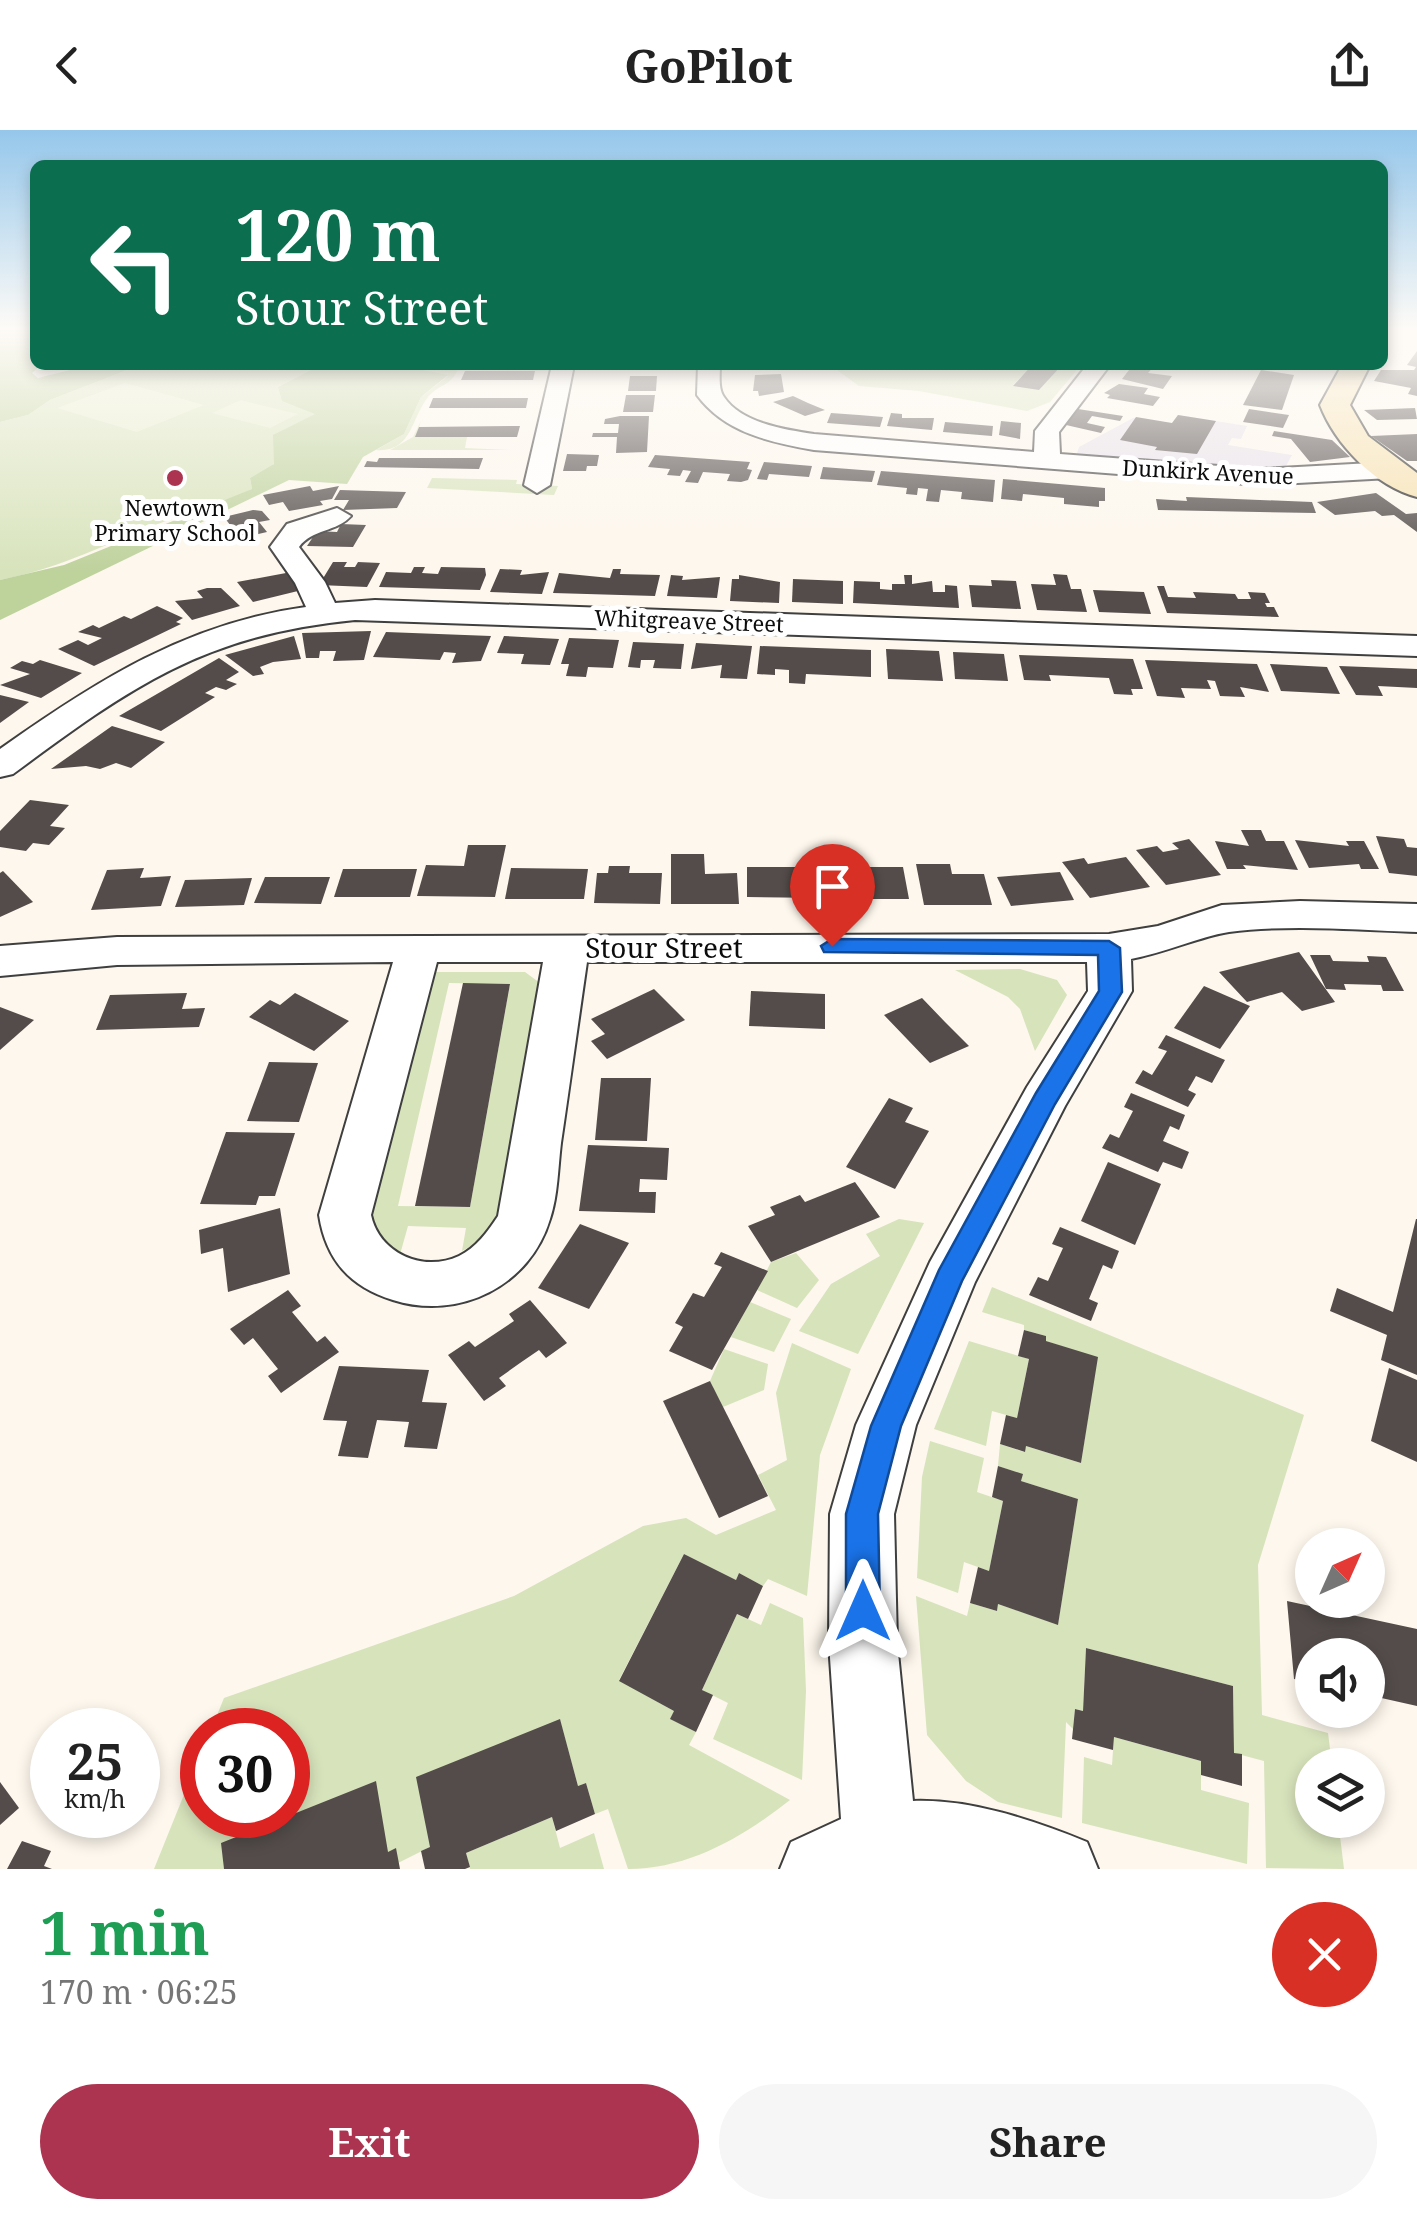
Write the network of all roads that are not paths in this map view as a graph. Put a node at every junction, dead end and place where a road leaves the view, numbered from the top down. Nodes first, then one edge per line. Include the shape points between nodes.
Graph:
1 (553, 411) edge
2 (727, 411) edge
3 (1063, 411) edge
4 (1337, 411) edge
5 (1047, 461) junction
6 (1403, 478) edge
7 (537, 484) dead end
8 (337, 516) dead end
9 (324, 613) junction
10 (1417, 646) edge
11 (0, 766) edge
12 (1417, 918) edge
13 (419, 948) junction
14 (567, 948) junction
15 (1109, 948) junction
16 (0, 961) edge
17 (849, 1855) edge
18 (1060, 1869) edge

1 - 7 street
2 - 5 street, Dunkirk Avenue via 787,438
3 - 5 street via 1047,431
4 - 6 main road via 1355,440
5 - 6 street, Dunkirk Avenue via 1288,478
8 - 9 street via 297,530 284,547
9 - 10 street, Whitgreave Street via 458,611
9 - 11 street, Whitgreave Street via 184,649
12 - 15 street, Stour Street via 1222,919
13 - 14 street, Stour Street
13 - 14 street, Stour Street via 345,1215 356,1252 387,1277 442,1282 490,1265 524,1218
13 - 16 street, Stour Street via 117,951
14 - 15 street, Stour Street
15 - 17 street via 1110,992 949,1278 886,1426 862,1514 863,1644
17 - 18 street via 950,1836

